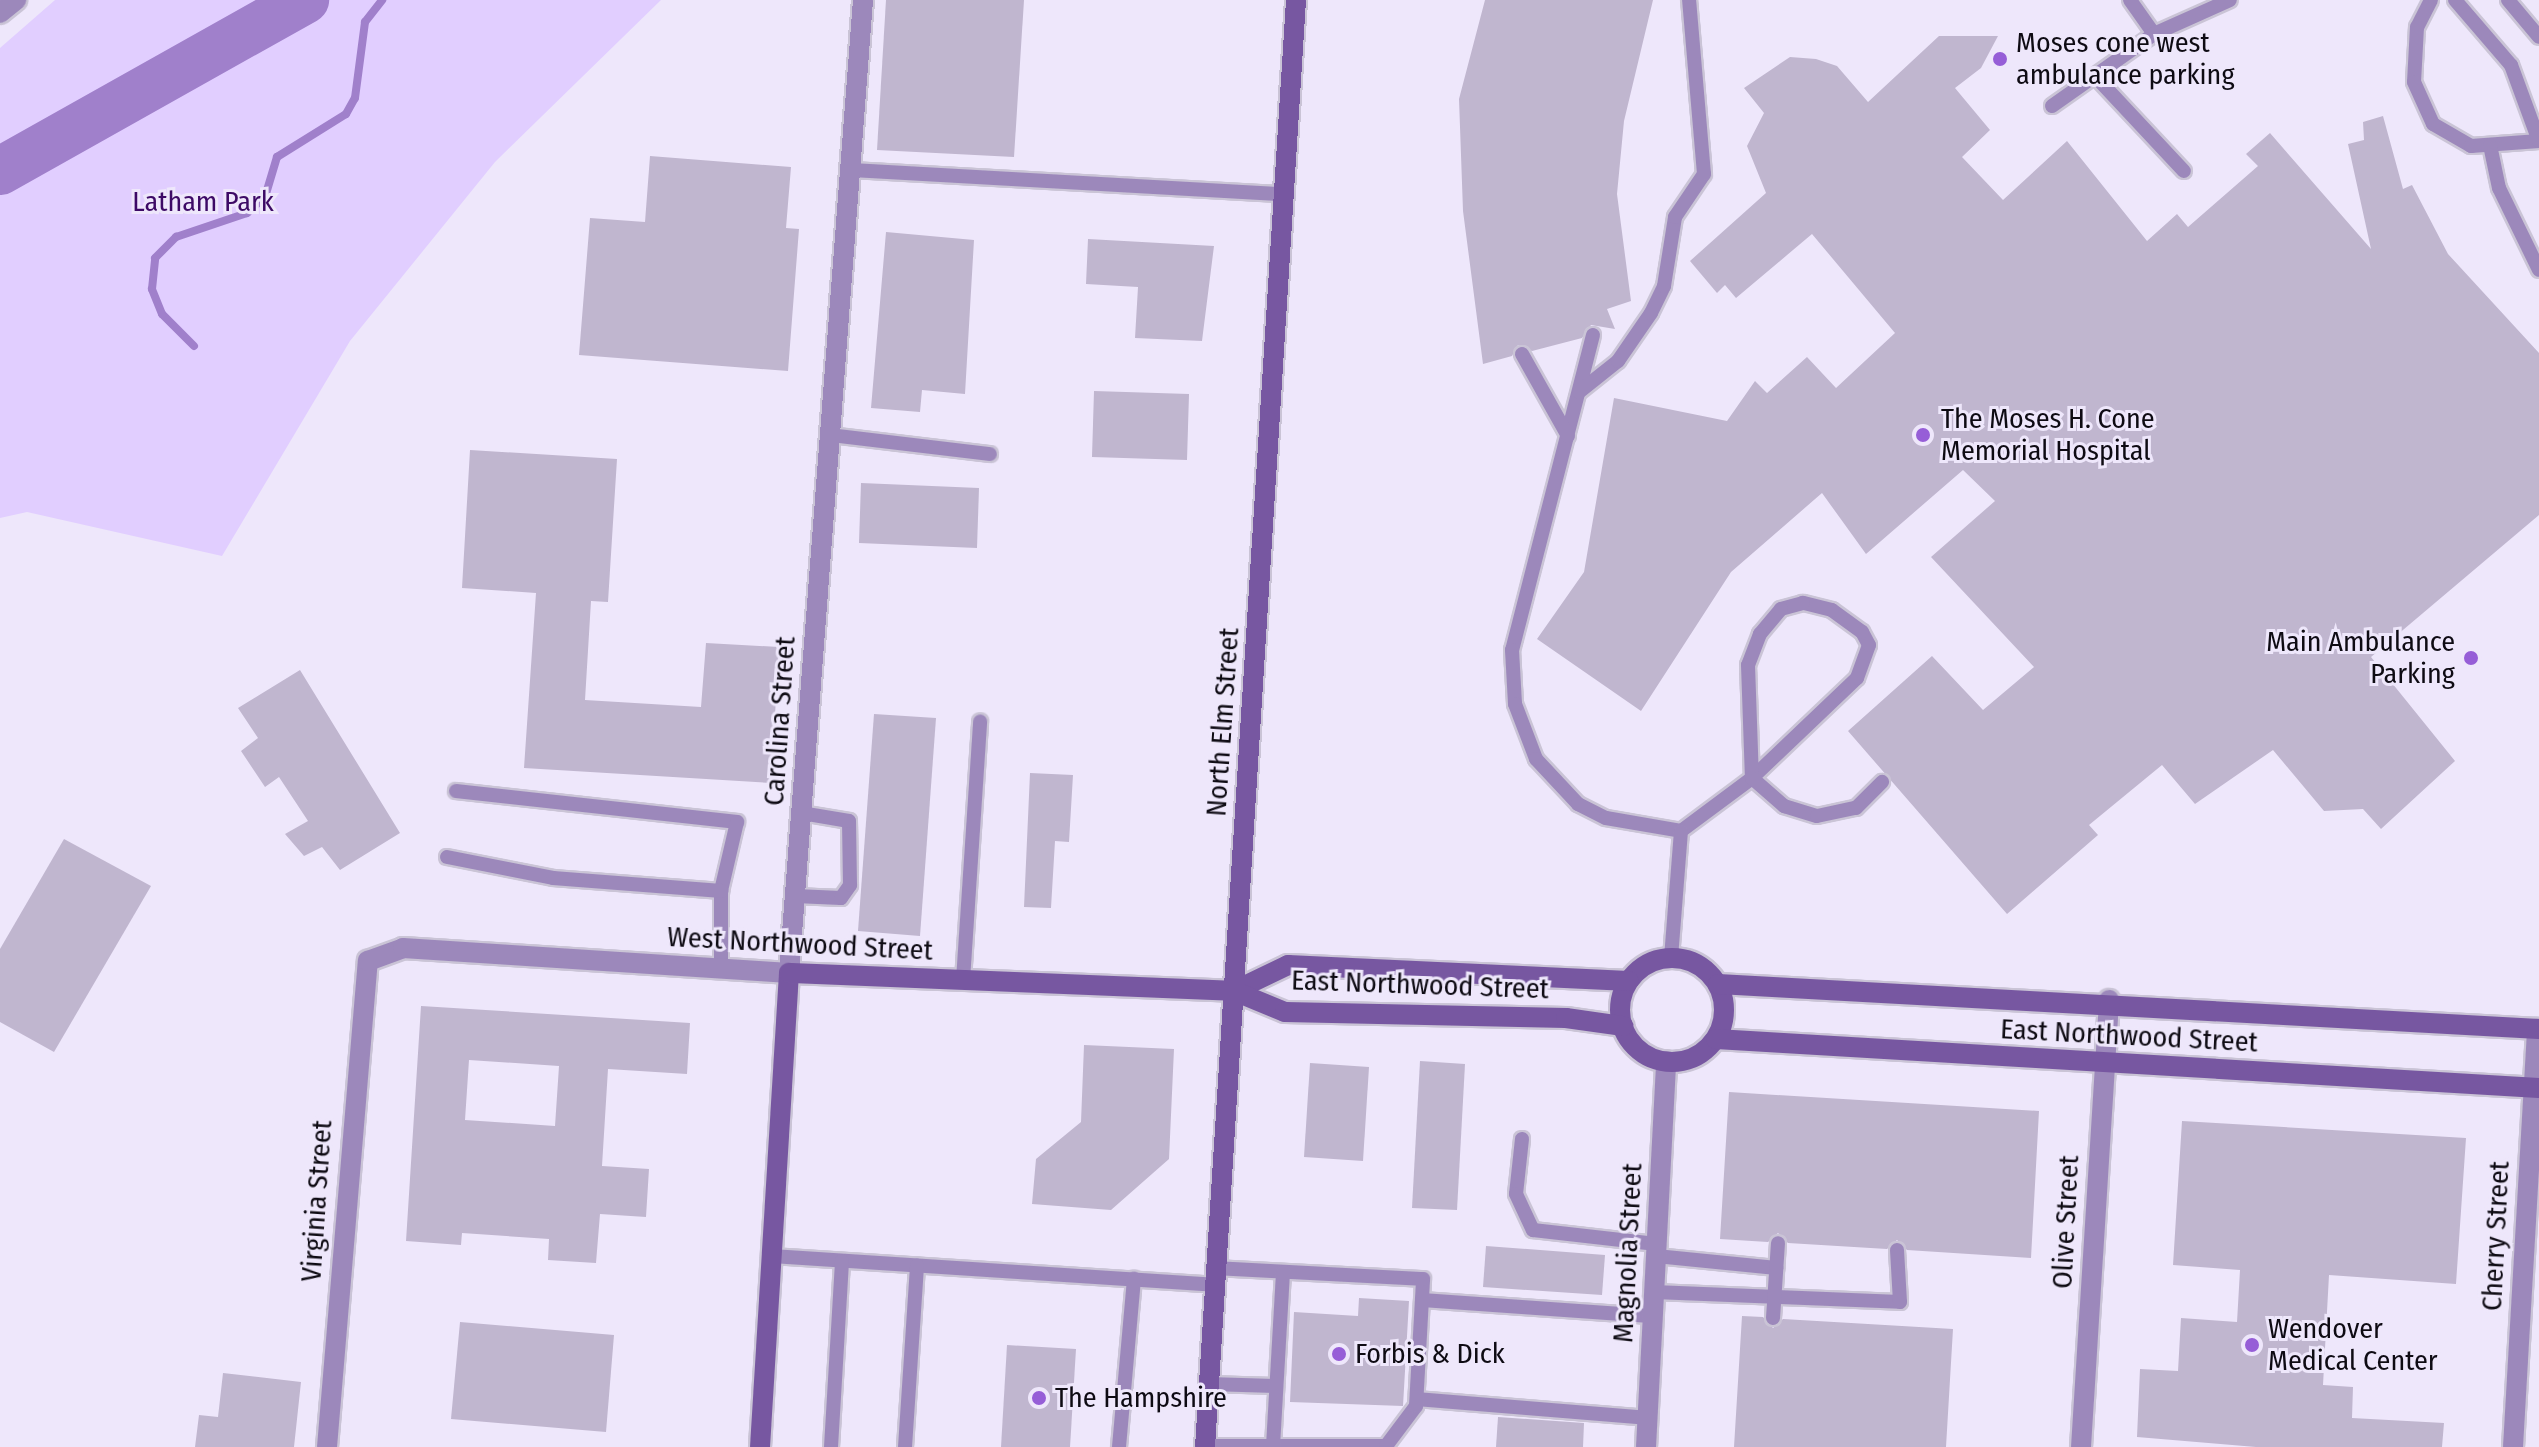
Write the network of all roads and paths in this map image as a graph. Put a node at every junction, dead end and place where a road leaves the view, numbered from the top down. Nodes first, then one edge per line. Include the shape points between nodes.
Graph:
1 (16, 0) edge
2 (863, 0) edge
3 (1296, 0) edge
4 (1689, 0) edge
5 (2130, 0) edge
6 (2431, 0) edge
7 (2455, 0) edge
8 (2508, 0) edge
9 (2223, 2) edge
10 (0, 13) edge
11 (2154, 34) junction
12 (2539, 37) edge
13 (2095, 76) junction
14 (2052, 106) dead end
15 (2539, 141) edge
16 (2490, 145) junction
17 (850, 170) junction
18 (2184, 171) dead end
19 (1284, 194) junction
20 (2539, 270) edge
21 (1593, 335) dead end
22 (1522, 354) dead end
23 (1579, 392) junction
24 (830, 435) junction
25 (1568, 436) junction
26 (990, 454) dead end
27 (980, 722) dead end
28 (1752, 778) junction
29 (1882, 782) dead end
30 (456, 791) dead end
31 (801, 813) junction
32 (1681, 831) junction
33 (447, 857) dead end
34 (721, 891) junction
35 (795, 896) junction
36 (1671, 958) junction
37 (368, 961) joint
38 (721, 969) junction
39 (789, 973) junction
40 (963, 980) junction
41 (1629, 981) junction
42 (1718, 984) junction
43 (1234, 991) junction
44 (2109, 1000) junction
45 (1623, 1026) junction
46 (2538, 1029) edge
47 (1716, 1039) junction
48 (1666, 1062) junction
49 (2103, 1063) junction
50 (2535, 1088) edge
51 (1522, 1139) dead end
52 (1778, 1243) dead end
53 (1656, 1250) junction
54 (1897, 1250) dead end
55 (771, 1256) junction
56 (842, 1261) junction
57 (917, 1265) junction
58 (1776, 1268) junction
59 (1283, 1272) junction
60 (1215, 1276) junction
61 (1134, 1279) junction
62 (1654, 1292) junction
63 (1774, 1299) junction
64 (1422, 1300) junction
65 (1653, 1316) junction
66 (1773, 1318) dead end
67 (1208, 1384) junction
68 (1276, 1386) junction
69 (1417, 1399) junction
70 (1648, 1418) junction
71 (1295, 1445) edge
72 (1273, 1446) edge
73 (1386, 1446) edge
74 (327, 1447) edge
75 (760, 1447) edge
76 (831, 1447) edge
77 (905, 1447) edge
78 (1119, 1447) edge
79 (1204, 1447) edge
80 (1646, 1447) edge
81 (2081, 1447) edge
82 (2513, 1447) edge

1 - 10 street
2 - 17 street, Carolina Street
3 - 19 street, North Elm Street
4 - 23 lane via 1704,174 1675,217 1664,286 1651,313 1618,361
5 - 11 lane
6 - 16 lane via 2417,27 2414,82 2433,124 2471,146
7 - 15 lane via 2511,65
8 - 12 lane
9 - 11 lane
11 - 13 lane
13 - 14 lane
13 - 18 lane
15 - 16 lane
16 - 20 lane via 2499,188
17 - 19 lane
17 - 24 street, Carolina Street
19 - 43 street, North Elm Street
21 - 23 lane
22 - 25 lane
23 - 25 lane
24 - 26 lane
24 - 31 street, Carolina Street
25 - 32 lane via 1512,650 1523,734 1546,775 1578,804 1642,828
27 - 40 lane
28 - 28 lane via 1857,678 1867,658 1862,632 1832,610 1803,603 1781,609 1760,634 1746,694
28 - 29 lane via 1784,806 1817,816 1856,808
28 - 32 lane
30 - 34 lane via 737,822
31 - 35 street, Carolina Street
31 - 35 lane via 849,821 850,885 841,898
32 - 36 lane
33 - 34 lane via 553,878
34 - 38 lane
35 - 39 street, Carolina Street
36 - 41 street via 1645,966
36 - 42 street via 1700,966
37 - 38 street, West Northwood Street via 403,948
37 - 74 street, Virginia Street
38 - 39 street, West Northwood Street
39 - 40 street, West Northwood Street
39 - 55 street, Carolina Street
40 - 43 street, West Northwood Street
41 - 43 street, East Northwood Street via 1288,965
41 - 45 street
42 - 44 street, East Northwood Street
42 - 47 street via 1725,1010
43 - 45 street, East Northwood Street via 1285,1012 1596,1019
43 - 60 street, North Elm Street
44 - 46 street, East Northwood Street
44 - 49 street, Olive Street
45 - 48 street via 1642,1053
46 - 50 street, Cherry Street
47 - 48 street via 1693,1058
47 - 49 street, East Northwood Street
48 - 53 street, Magnolia Street
49 - 50 street, East Northwood Street
49 - 81 street, Olive Street
50 - 82 street, Cherry Street
51 - 53 lane via 1516,1194 1533,1230
52 - 58 lane
53 - 58 lane
53 - 62 street, Magnolia Street
54 - 63 lane via 1900,1302
55 - 56 lane
55 - 75 street, Carolina Street
56 - 57 lane
56 - 76 lane
57 - 61 lane
57 - 77 lane
58 - 63 lane
59 - 60 lane
59 - 64 lane via 1423,1279
59 - 68 lane
60 - 61 lane
60 - 67 street, North Elm Street
61 - 78 lane
62 - 63 lane
62 - 65 street, Magnolia Street
63 - 66 lane
64 - 65 lane
64 - 69 lane
65 - 70 street, Magnolia Street
67 - 68 lane
67 - 79 street, North Elm Street
68 - 72 lane
69 - 70 lane
69 - 73 lane
70 - 80 street, Magnolia Street
71 - 72 lane
71 - 73 lane
72 - 79 lane

